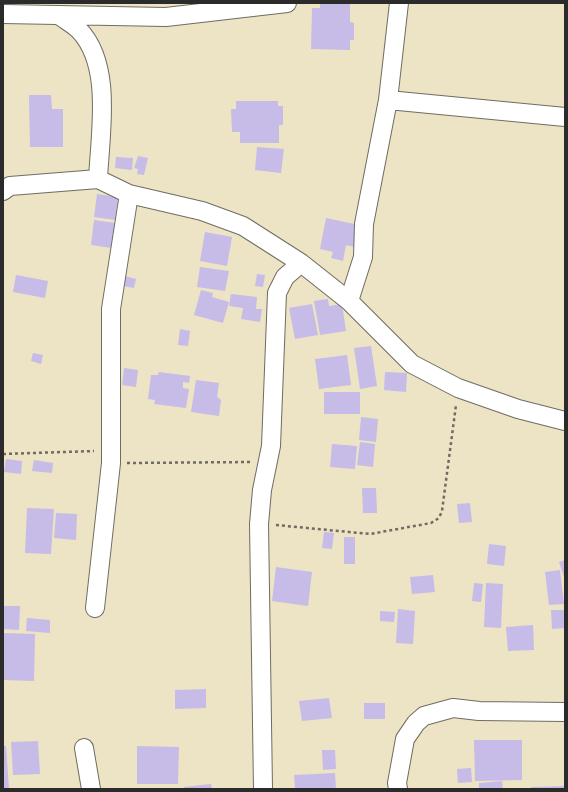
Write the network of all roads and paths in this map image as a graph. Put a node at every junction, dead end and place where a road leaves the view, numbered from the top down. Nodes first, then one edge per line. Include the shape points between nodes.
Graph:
1 (287, 3) edge
2 (399, 3) edge
3 (3, 14) edge
4 (59, 15) junction
5 (388, 100) junction
6 (565, 117) edge
7 (98, 179) junction
8 (3, 191) edge
9 (129, 194) junction
10 (301, 263) junction
11 (349, 301) junction
12 (458, 388) junction
13 (565, 421) edge
14 (3, 454) edge
15 (111, 457) junction
16 (269, 462) junction
17 (259, 524) junction
18 (95, 608) dead end
19 (565, 712) edge
20 (84, 748) dead end
21 (91, 789) edge
22 (263, 789) edge
23 (398, 789) edge

1 - 4 street via 166,17
2 - 5 street
3 - 4 street
4 - 7 street via 79,30 94,52 102,83
5 - 6 street
5 - 11 street via 364,224 363,257
7 - 8 street via 10,186
7 - 9 street
9 - 10 street via 202,211 243,226
9 - 15 street via 111,309
10 - 11 street
10 - 16 street via 285,277 277,293 272,446
11 - 12 street via 412,364
12 - 13 street via 518,409
12 - 17 path via 442,512 439,518 431,523 370,534
14 - 15 path
15 - 16 path
15 - 18 street
16 - 17 street via 262,490
17 - 22 street
19 - 23 street via 479,711 453,708 424,716 405,739
20 - 21 street

